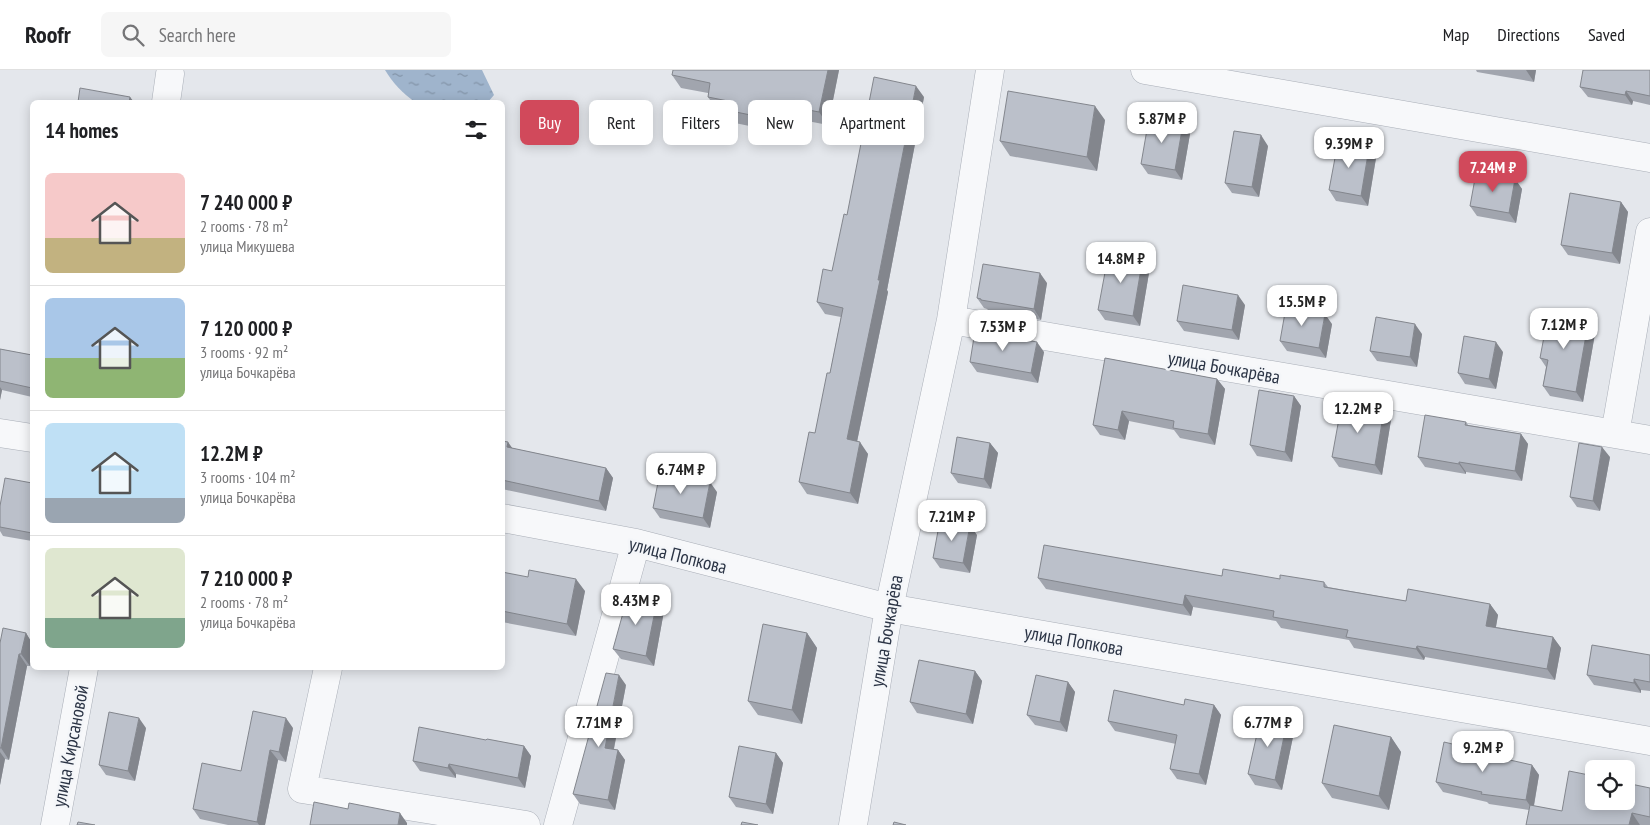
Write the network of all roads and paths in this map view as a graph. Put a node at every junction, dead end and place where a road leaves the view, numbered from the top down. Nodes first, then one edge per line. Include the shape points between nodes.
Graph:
1 (990, 70) edge
2 (1144, 70) edge
3 (170, 74) dead end
4 (166, 100) edge
5 (1650, 158) edge
6 (1650, 232) edge
7 (951, 320) junction
8 (0, 433) edge
9 (1615, 434) junction
10 (30, 438) edge
11 (1650, 440) edge
12 (505, 519) edge
13 (636, 544) junction
14 (889, 608) junction
15 (84, 670) edge
16 (328, 670) edge
17 (1650, 740) edge
18 (55, 825) edge
19 (526, 825) edge
20 (558, 825) edge
21 (853, 825) edge

1 - 7 street, улица Бочкарёва
2 - 5 street
3 - 4 street
6 - 9 street
7 - 9 street, улица Бочкарёва
7 - 14 street, улица Бочкарёва
8 - 10 street
9 - 11 street, улица Бочкарёва
12 - 13 street, улица Попкова
13 - 14 street, улица Попкова
13 - 20 street
14 - 17 street, улица Попкова
14 - 21 street, улица Бочкарёва
15 - 18 street, улица Кирсановой
16 - 19 street via 302,789

